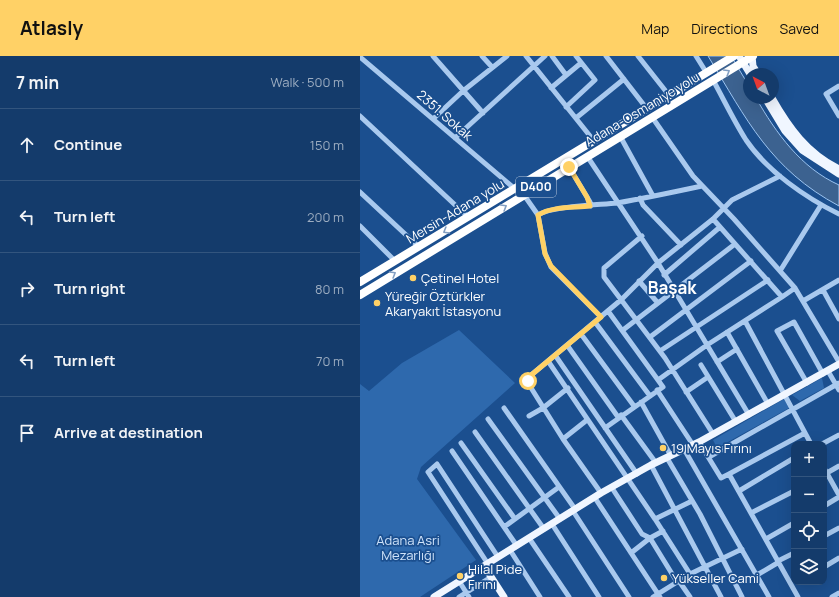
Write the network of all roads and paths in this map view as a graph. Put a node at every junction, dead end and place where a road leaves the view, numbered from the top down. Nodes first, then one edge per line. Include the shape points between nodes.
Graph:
1 (433, 56) edge
2 (482, 56) edge
3 (507, 56) edge
4 (526, 56) edge
5 (546, 56) edge
6 (552, 56) edge
7 (576, 56) edge
8 (606, 56) edge
9 (639, 56) edge
10 (696, 56) edge
11 (734, 56) edge
12 (752, 56) edge
13 (361, 57) edge
14 (741, 60) edge
15 (581, 63) junction
16 (534, 66) junction
17 (492, 68) junction
18 (754, 68) edge
19 (706, 72) junction
20 (566, 75) junction
21 (624, 79) junction
22 (713, 80) junction
23 (839, 86) edge
24 (551, 88) junction
25 (463, 91) junction
26 (668, 94) junction
27 (769, 104) edge
28 (775, 104) edge
29 (566, 107) junction
30 (647, 109) junction
31 (483, 112) junction
32 (360, 116) edge
33 (839, 116) edge
34 (652, 117) junction
35 (576, 118) junction
36 (432, 119) junction
37 (620, 136) junction
38 (455, 138) junction
39 (594, 141) junction
40 (587, 156) junction
41 (569, 167) junction
42 (839, 169) edge
43 (839, 174) edge
44 (780, 176) junction
45 (702, 186) junction
46 (515, 189) junction
47 (360, 192) edge
48 (524, 194) junction
49 (653, 196) junction
50 (640, 198) junction
51 (619, 202) junction
52 (820, 205) junction
53 (590, 206) junction
54 (724, 208) junction
55 (839, 214) edge
56 (538, 215) junction
57 (468, 217) junction
58 (713, 219) junction
59 (360, 226) edge
60 (720, 227) junction
61 (642, 236) junction
62 (735, 244) junction
63 (681, 245) junction
64 (419, 247) junction
65 (395, 261) junction
66 (751, 261) junction
67 (658, 264) junction
68 (780, 271) junction
69 (664, 275) junction
70 (768, 280) junction
71 (839, 280) edge
72 (639, 281) junction
73 (360, 282) edge
74 (795, 288) junction
75 (674, 290) junction
76 (823, 290) junction
77 (360, 294) edge
78 (782, 297) junction
79 (622, 299) junction
80 (803, 301) junction
81 (657, 302) junction
82 (686, 310) junction
83 (608, 311) junction
84 (601, 317) junction
85 (636, 318) junction
86 (839, 319) edge
87 (745, 321) junction
88 (595, 322) junction
89 (696, 326) junction
90 (623, 330) junction
91 (727, 332) junction
92 (581, 334) junction
93 (650, 337) junction
94 (567, 345) junction
95 (707, 345) junction
96 (737, 349) junction
97 (660, 351) junction
98 (555, 355) junction
99 (548, 361) junction
100 (717, 362) junction
101 (839, 363) edge
102 (701, 365) dead end
103 (672, 370) junction
104 (826, 372) junction
105 (708, 377) junction
106 (658, 380) junction
107 (807, 383) junction
108 (837, 384) edge
109 (568, 388) junction
110 (657, 390) junction
111 (839, 390) edge
112 (686, 392) junction
113 (785, 394) junction
114 (650, 396) junction
115 (641, 402) junction
116 (768, 404) junction
117 (634, 406) junction
118 (504, 408) dead end
119 (543, 408) junction
120 (793, 410) junction
121 (749, 415) junction
122 (529, 416) dead end
123 (620, 416) junction
124 (488, 419) dead end
125 (587, 420) junction
126 (736, 422) junction
127 (606, 428) junction
128 (475, 432) dead end
129 (805, 433) junction
130 (713, 434) junction
131 (839, 435) edge
132 (563, 439) junction
133 (809, 441) edge
134 (827, 441) edge
135 (461, 443) dead end
136 (696, 443) junction
137 (684, 449) junction
138 (452, 450) dead end
139 (669, 457) junction
140 (709, 457) junction
141 (791, 460) edge
142 (653, 464) junction
143 (839, 466) edge
144 (827, 473) edge
145 (637, 474) junction
146 (729, 474) junction
147 (827, 476) edge
148 (627, 479) junction
149 (559, 487) junction
150 (612, 488) junction
151 (739, 491) junction
152 (791, 493) edge
153 (598, 495) junction
154 (839, 496) edge
155 (545, 498) junction
156 (692, 501) junction
157 (827, 504) edge
158 (530, 509) junction
159 (674, 509) junction
160 (574, 510) junction
161 (751, 513) junction
162 (515, 519) junction
163 (560, 519) junction
164 (655, 519) junction
165 (552, 524) junction
166 (791, 525) edge
167 (504, 526) junction
168 (839, 528) edge
169 (544, 529) junction
170 (663, 531) junction
171 (827, 534) edge
172 (529, 538) junction
173 (650, 538) junction
174 (766, 539) junction
175 (517, 546) junction
176 (742, 549) junction
177 (510, 550) junction
178 (631, 553) junction
179 (791, 555) edge
180 (498, 557) junction
181 (722, 559) junction
182 (838, 561) edge
183 (779, 562) junction
184 (486, 565) junction
185 (827, 565) edge
186 (705, 567) junction
187 (690, 574) junction
188 (757, 575) junction
189 (491, 577) junction
190 (791, 579) edge
191 (459, 581) junction
192 (678, 581) junction
193 (795, 585) edge
194 (839, 593) edge
195 (468, 595) edge
196 (659, 595) edge
197 (434, 597) edge
198 (459, 597) edge
199 (504, 597) edge
200 (540, 597) edge
201 (569, 597) edge
202 (598, 597) edge
203 (630, 597) edge
204 (653, 597) edge
205 (690, 597) edge
206 (721, 597) edge
207 (742, 597) edge
208 (769, 597) edge
209 (798, 597) edge
210 (832, 597) edge

1 - 25 street
2 - 17 street
3 - 17 street
4 - 16 street
5 - 16 street
6 - 20 street
7 - 15 street
8 - 21 street
9 - 26 street
10 - 19 street
11 - 19 highway, Adana-Osmaniye yolu / D400
12 - 14 highway, Adana-Osmaniye yolu / D400
12 - 18 main road
13 - 36 street, 2351. Sokak
22 -> 14 highway, Adana-Osmaniye yolu / D400
15 - 20 street
15 - 29 street via 595,80
16 - 24 street
16 - 31 street
17 - 25 street
19 - 26 highway, Mersin-Adana yolu / D400
20 - 24 street
21 - 30 street
21 - 35 street
22 - 34 highway, Adana-Osmaniye yolu / D400
22 - 44 street via 746,141
23 - 33 street via 826,94
24 - 29 street
25 - 31 street
25 - 36 street
26 - 30 highway, Mersin-Adana yolu / D400
27 - 43 main road via 785,131 802,150
28 - 42 main road via 804,144
29 - 35 street
30 - 39 highway, Mersin-Adana yolu / D400
31 - 38 street
32 - 57 street
34 - 37 highway, Adana-Osmaniye yolu / D400
34 - 45 street
35 - 39 street
36 - 38 street, 2351. Sokak
37 - 40 highway, Adana-Osmaniye yolu / D400
37 - 49 street
38 - 46 street, 2351. Sokak
39 - 46 highway, Mersin-Adana yolu / D400
40 - 41 highway, Adana-Osmaniye yolu / D400
40 - 51 street
41 - 48 highway, Adana-Osmaniye yolu / D400
41 - 53 street
44 - 52 street
44 - 54 street via 738,196
45 - 49 street
45 - 54 street
46 - 57 highway, Mersin-Adana yolu / D400
47 - 64 street
48 - 56 street
77 -> 48 highway, Adana-Osmaniye yolu / D400
49 - 50 street
50 - 51 street
50 - 63 street via 643,205
51 - 53 street
51 - 61 street
52 - 55 street
52 - 68 street
53 - 56 street via 559,209
54 - 58 street
54 - 68 street
56 - 84 street via 545,254 551,266
57 -> 64 highway, Mersin-Adana yolu / D400
58 - 60 street
58 - 63 street
59 - 65 street
60 - 62 street
60 - 69 street
61 - 67 street
61 - 79 street via 604,268 604,277
62 - 66 street
62 - 75 street
63 - 67 street
64 - 65 highway, Mersin-Adana yolu / D400
65 - 73 highway, Mersin-Adana yolu / D400
66 - 70 street
66 - 82 street
67 - 69 street
67 - 72 street
68 - 74 street
69 - 75 street
70 - 78 street
70 - 89 street
71 - 76 street
72 - 79 street
72 - 81 street
74 - 78 street
74 - 80 street
75 - 81 street
75 - 82 street
76 - 80 street
76 - 86 street
78 - 87 street
79 - 83 street
79 - 85 street
80 - 101 street
81 - 85 street
82 - 89 street
82 - 93 street
83 - 84 street
83 - 90 street
84 - 88 street
85 - 90 street
85 - 93 street
87 - 91 street
87 - 113 street
88 - 92 street
88 - 114 street
89 - 95 street
89 - 97 street
90 - 106 street
91 - 95 street
91 - 96 street
92 - 94 street
92 - 117 street
93 - 97 street
94 - 98 street
94 - 123 street
95 - 100 street
95 - 103 street
96 - 100 street
96 - 116 street
97 - 103 street
98 - 99 street
98 - 127 street
99 - 109 street
99 - 119 street via 530,376 528,381
100 - 121 street
101 - 104 main road
102 - 105 street
103 - 106 street
103 - 112 street
104 - 107 main road
104 - 107 street via 794,322 778,331
104 - 108 street
105 - 112 street
105 - 126 street
106 - 110 street via 663,387
107 - 113 main road
108 - 111 street
108 - 120 street
109 - 119 street
109 - 125 street
110 - 114 street
110 - 136 street
112 - 130 street
113 - 116 main road
113 - 120 street
114 - 115 street
115 - 117 street
115 - 139 street
116 - 121 main road
117 - 123 street
118 - 149 street
119 - 122 street
119 - 132 street
120 - 129 street
120 - 140 street
121 - 126 main road
123 - 127 street
123 - 142 street
124 - 155 street
125 - 132 street
125 - 148 street
126 - 130 main road
127 - 145 street
128 - 158 street
129 - 133 street
129 - 146 street
130 - 136 main road
131 - 134 street
132 - 153 street
135 - 162 street
136 - 137 main road
136 - 140 street
137 - 139 main road
137 - 176 street
138 - 167 street
139 - 142 main road
139 - 156 street
140 - 146 street via 721,478
141 - 151 street
142 - 145 main road
142 - 159 street
143 - 144 street
145 - 148 main road
146 - 151 street
147 - 154 street
148 - 150 main road
148 - 164 street
149 - 155 street
149 - 160 street
150 - 153 main road
150 - 173 street via 642,534
151 - 161 street
152 - 161 street
153 - 160 main road
153 - 178 street
154 - 157 street
155 - 158 street
155 - 163 street
156 - 159 street
156 - 181 street
158 - 162 street
158 - 169 street
159 - 164 street
159 - 186 street
160 - 163 main road
160 - 203 street
161 - 174 street
162 - 167 street
163 - 165 main road
164 - 170 street
165 - 169 main road
165 - 202 street
166 - 174 street
167 - 175 street
168 - 171 street
169 - 172 main road
170 - 173 street
170 - 187 street
172 - 175 main road
172 - 201 street
173 - 178 street
173 - 192 street
174 - 183 street
175 - 177 main road
176 - 181 street
176 - 188 street
177 - 180 main road
177 - 200 street
178 - 196 street
179 - 183 street
180 - 184 main road
180 - 184 street via 438,464 428,472
181 - 186 street
181 - 207 street
182 - 185 street
183 - 188 street
183 - 190 street
184 - 189 main road
184 - 191 main road
186 - 187 street
186 - 206 street
187 - 192 street
188 - 208 street
189 - 195 street
189 - 199 main road
191 - 195 street
191 - 197 main road
192 - 196 street
192 - 205 street
193 - 209 street
194 - 210 street
195 - 198 street
196 - 204 street

